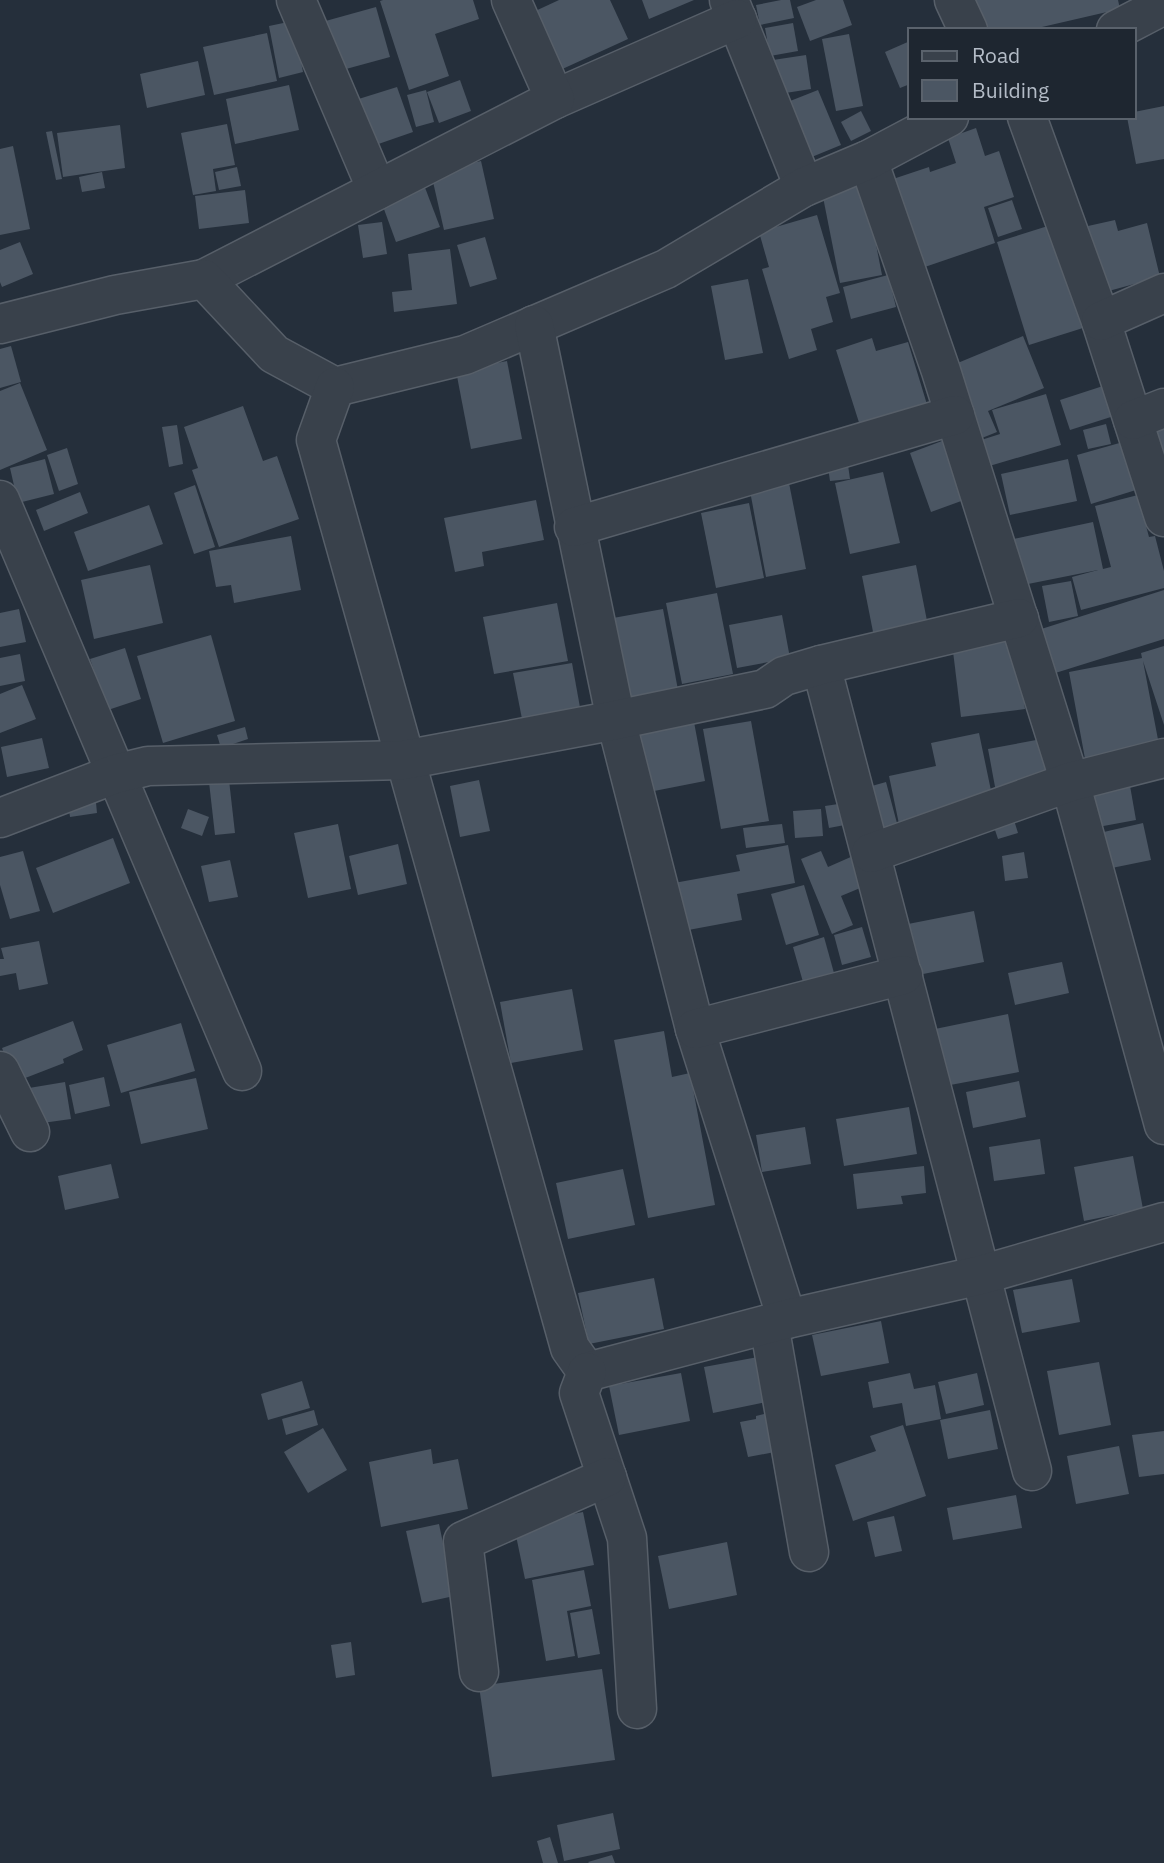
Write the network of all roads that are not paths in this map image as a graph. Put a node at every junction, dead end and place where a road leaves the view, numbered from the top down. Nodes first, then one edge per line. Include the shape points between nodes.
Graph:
1 (296, 0) edge
2 (511, 0) edge
3 (954, 0) edge
4 (1164, 5) edge
5 (733, 9) edge
6 (967, 28) edge
7 (1120, 28) edge
8 (555, 99) junction
9 (945, 119) edge
10 (1028, 119) edge
11 (868, 160) junction
12 (804, 187) junction
13 (377, 190) junction
14 (204, 279) junction
15 (1164, 293) edge
16 (1101, 321) junction
17 (0, 324) edge
18 (534, 325) junction
19 (335, 387) junction
20 (1148, 414) edge
21 (955, 415) junction
22 (0, 500) edge
23 (1164, 517) edge
24 (574, 527) junction
25 (1019, 618) junction
26 (821, 665) junction
27 (616, 720) junction
28 (1164, 758) edge
29 (404, 760) junction
30 (115, 774) junction
31 (1070, 782) junction
32 (0, 818) edge
33 (871, 853) junction
34 (902, 975) junction
35 (695, 1029) junction
36 (0, 1071) edge
37 (242, 1072) dead end
38 (1164, 1125) edge
39 (30, 1132) dead end
40 (1164, 1222) edge
41 (981, 1275) junction
42 (778, 1322) junction
43 (587, 1373) junction
44 (1032, 1471) dead end
45 (607, 1477) junction
46 (809, 1552) dead end
47 (479, 1672) dead end
48 (638, 1709) dead end

1 - 13 street
2 - 8 street
3 - 6 street
4 - 7 street
5 - 8 street
5 - 12 street
8 - 13 street
9 - 11 street
10 - 16 street
11 - 12 street
11 - 21 street
12 - 18 street via 666,269
13 - 14 street
14 - 17 street via 115,295
14 - 19 street via 274,354
15 - 16 street
16 - 20 street
18 - 19 street via 465,355
18 - 24 street
19 - 29 street via 316,440
20 - 23 street
21 - 24 street
21 - 25 street
22 - 30 street
24 - 27 street
25 - 26 street
25 - 31 street
26 - 27 street via 784,676 765,689
26 - 33 street
27 - 29 street
27 - 35 street
28 - 31 street
29 - 30 street via 148,766
29 - 43 street via 570,1348
30 - 32 street
30 - 37 street
31 - 33 street
31 - 38 street
33 - 34 street
34 - 35 street
34 - 41 street
35 - 42 street
36 - 39 street
40 - 41 street
41 - 42 street
41 - 44 street
42 - 43 street
42 - 46 street
43 - 45 street via 579,1393
45 - 47 street via 463,1541
45 - 48 street via 627,1538

